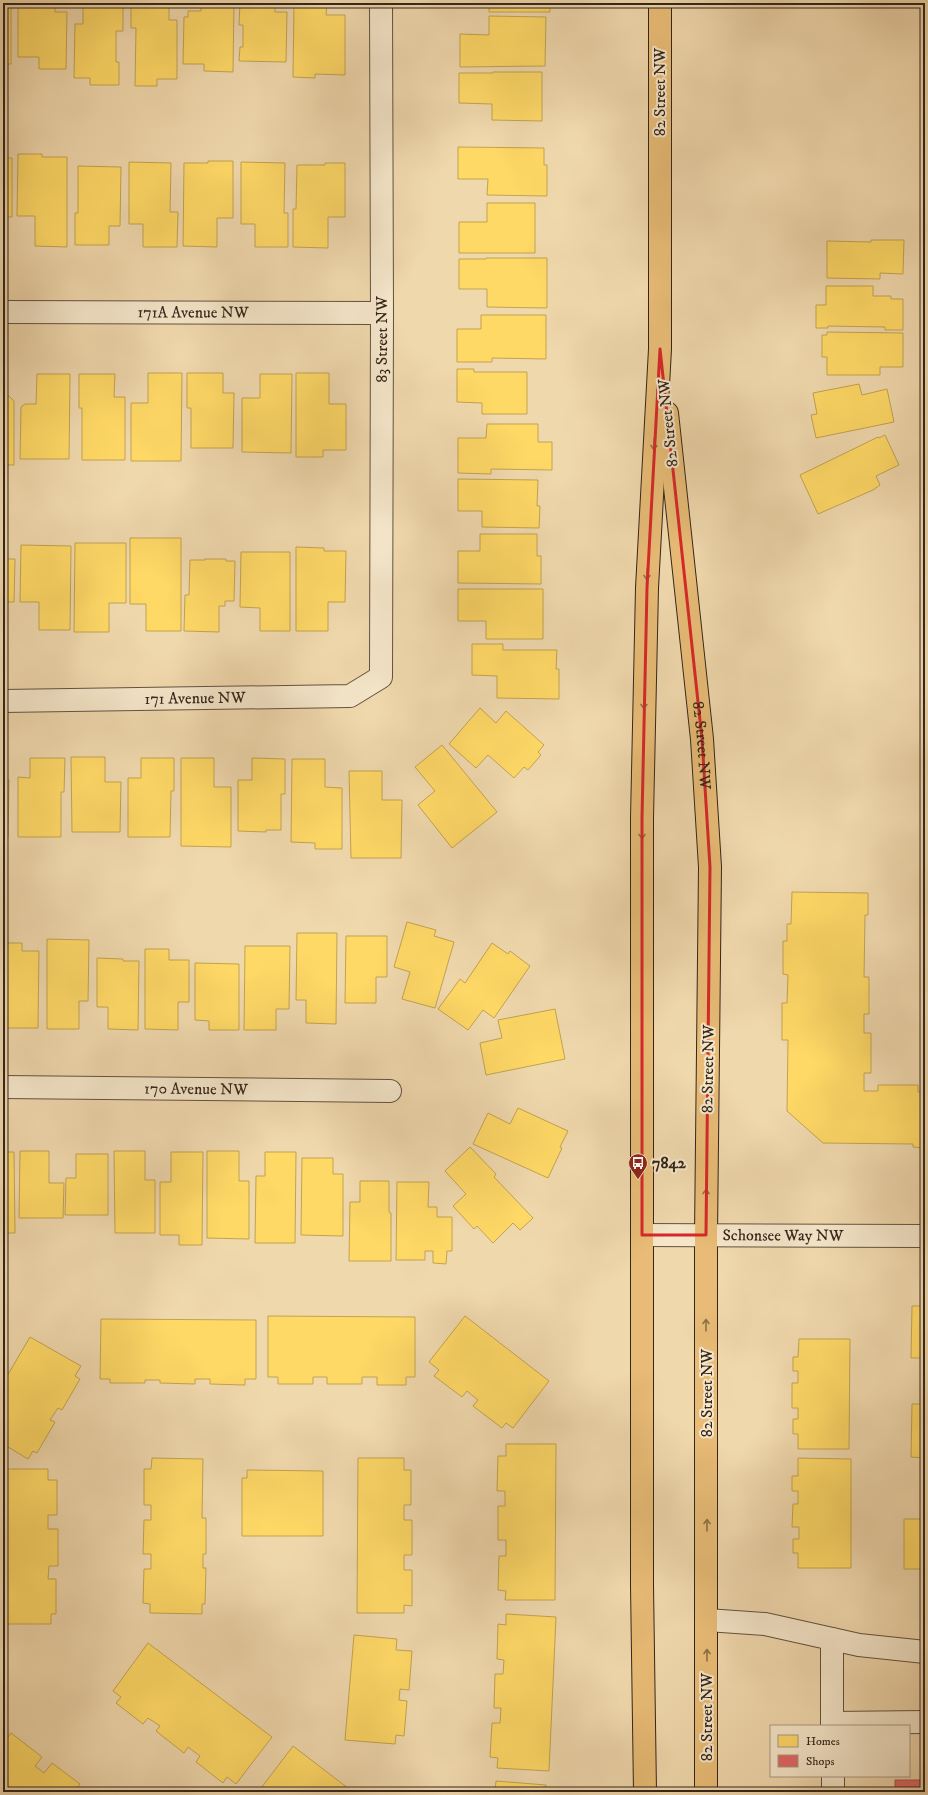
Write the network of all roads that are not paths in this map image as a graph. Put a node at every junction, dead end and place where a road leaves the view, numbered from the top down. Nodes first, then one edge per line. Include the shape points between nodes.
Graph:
1 (380, 3) edge
2 (660, 3) edge
3 (3, 312) edge
4 (382, 313) junction
5 (660, 349) junction
6 (381, 677) joint
7 (3, 701) edge
8 (3, 1087) edge
9 (390, 1091) dead end
10 (642, 1235) junction
11 (706, 1235) junction
12 (925, 1236) edge
13 (707, 1620) junction
14 (832, 1639) junction
15 (925, 1652) edge
16 (925, 1722) edge
17 (832, 1724) edge
18 (832, 1777) edge
19 (644, 1792) edge
20 (706, 1792) edge
21 (833, 1792) edge

1 - 4 street, 83 Street NW
2 - 5 main road, 82 Street NW
3 - 4 street, 171A Avenue NW
4 - 6 street, 83 Street NW
5 -> 10 main road, 82 Street NW via 647,588 642,802
11 -> 5 main road, 82 Street NW via 710,867 702,739
6 - 7 street, 171 Avenue NW via 350,696
8 - 9 street, 170 Avenue NW
10 - 11 street, Schonsee Way NW
10 - 19 main road, 82 Street NW
11 - 12 street, Schonsee Way NW
13 -> 11 main road, 82 Street NW
13 - 14 street via 765,1624
20 -> 13 main road, 82 Street NW
14 - 15 street
14 - 17 street
16 - 17 street
18 - 21 street

